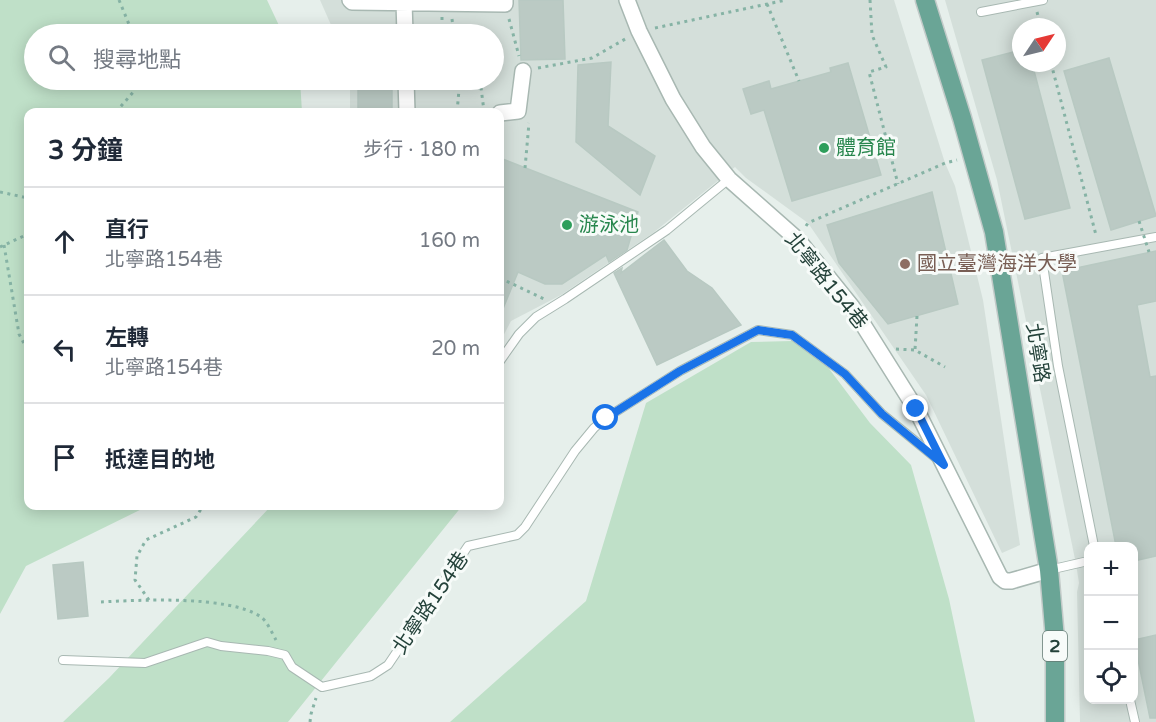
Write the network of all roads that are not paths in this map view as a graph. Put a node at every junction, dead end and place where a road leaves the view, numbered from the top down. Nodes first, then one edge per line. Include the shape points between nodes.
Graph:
1 (350, 0) edge
2 (627, 0) edge
3 (925, 0) edge
4 (1043, 0) edge
5 (404, 2) junction
6 (505, 2) edge
7 (981, 12) dead end
8 (405, 24) edge
9 (523, 71) road end
10 (406, 90) edge
11 (407, 108) edge
12 (504, 113) edge
13 (729, 179) junction
14 (1156, 237) edge
15 (504, 356) edge
16 (944, 465) junction
17 (1093, 542) edge
18 (1084, 562) edge
19 (1049, 570) junction
20 (63, 660) dead end
21 (1131, 704) edge
22 (1055, 722) edge
23 (1135, 722) edge

1 - 5 street
2 - 13 street, 北寧路154巷 via 673,99
3 - 19 main road, 北寧路 / 2 via 994,232
4 - 7 lane
5 - 6 street
5 - 8 street
9 - 12 street via 518,111
10 - 11 street
13 - 15 lane via 667,230 536,317
13 - 16 street, 北寧路154巷 via 798,240 852,307 916,409
14 - 17 lane via 1042,258 1058,366
16 - 19 street, 北寧路154巷 via 1000,577 1011,581
16 - 20 lane, 北寧路154巷 via 882,414 845,374 792,335 758,330 680,371 606,418 579,445 525,527 516,535 468,546 388,665 371,676 322,687 292,667 285,655 207,642 145,663
18 - 19 lane
19 - 22 main road, 北寧路 / 2 via 1055,639
21 - 23 lane

